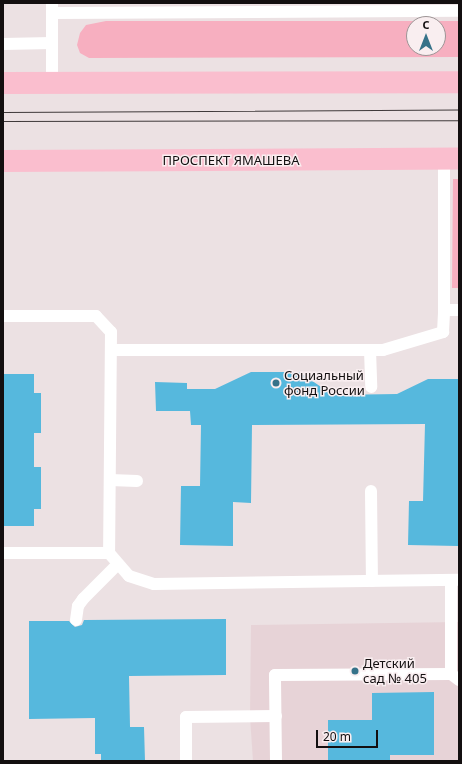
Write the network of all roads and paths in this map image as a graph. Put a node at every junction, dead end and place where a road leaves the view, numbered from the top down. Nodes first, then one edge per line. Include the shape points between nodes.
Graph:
1 (52, 8) edge
2 (459, 11) edge
3 (3, 44) edge
4 (52, 44) junction
5 (52, 82) junction
6 (459, 82) edge
7 (3, 83) edge
8 (452, 160) edge
9 (3, 161) edge
10 (444, 310) junction
11 (459, 310) edge
12 (3, 316) edge
13 (111, 350) junction
14 (370, 350) junction
15 (370, 387) dead end
16 (110, 480) junction
17 (137, 481) dead end
18 (371, 491) dead end
19 (3, 553) edge
20 (109, 553) junction
21 (118, 564) junction
22 (455, 580) edge
23 (372, 581) junction
24 (76, 620) dead end
25 (455, 677) edge
26 (276, 716) junction
27 (186, 761) edge
28 (276, 761) edge

1 - 2 lane
1 - 4 lane
3 - 4 lane
4 - 5 lane
5 - 6 main road
5 - 7 main road
8 - 9 main road, ПРОСПЕКТ ЯМАШЕВА
8 - 10 lane
10 - 11 lane
10 - 14 lane via 443,332 383,350
12 - 13 lane via 96,316 112,332
13 - 14 lane
13 - 16 lane
14 - 15 lane
16 - 17 lane
16 - 20 lane
18 - 23 lane
19 - 20 lane
20 - 21 lane
21 - 23 lane via 128,576 154,584
21 - 24 lane via 83,599 78,606
22 - 23 lane
22 - 25 lane
25 - 26 lane via 275,675
26 - 27 lane via 186,717
26 - 28 lane

